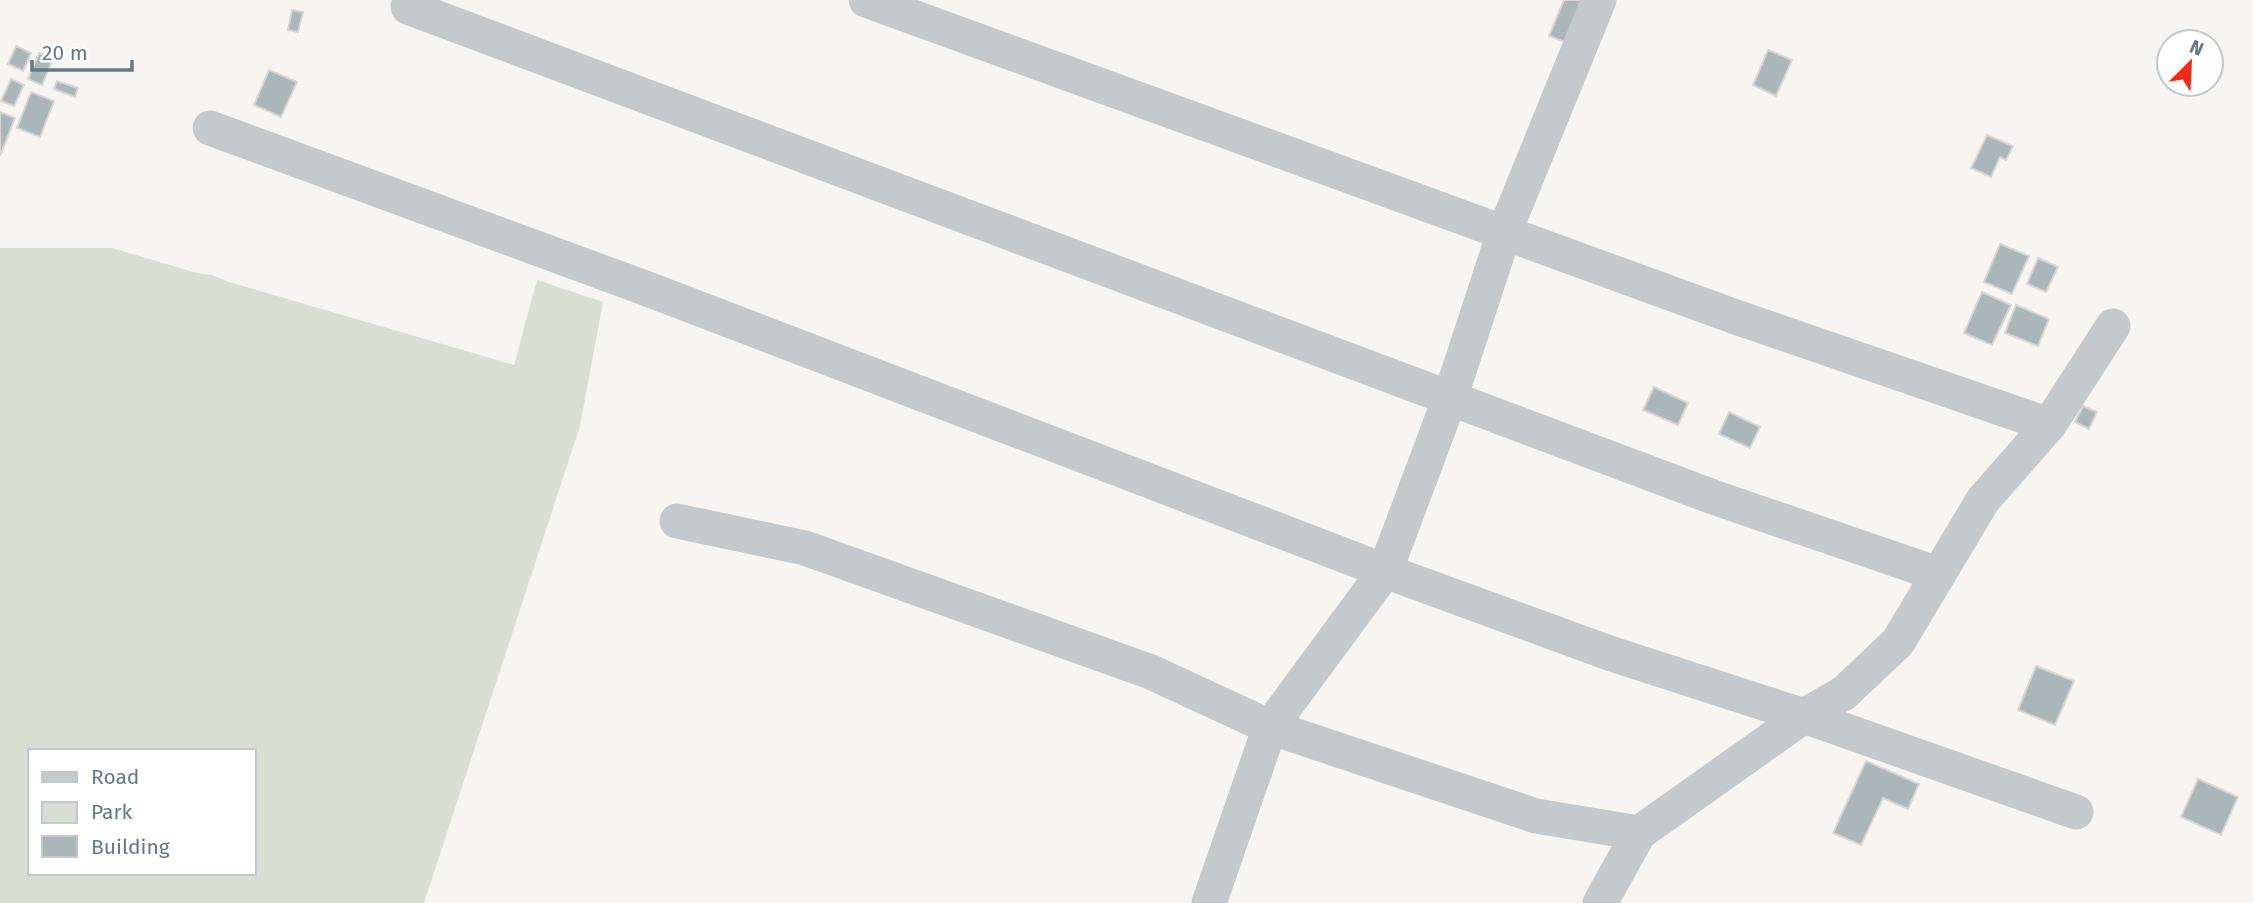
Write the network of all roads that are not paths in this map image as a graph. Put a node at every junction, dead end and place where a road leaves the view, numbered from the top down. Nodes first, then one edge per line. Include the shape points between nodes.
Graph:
1 (866, 0) edge
2 (1599, 0) edge
3 (408, 7) dead end
4 (210, 128) dead end
5 (1504, 233) junction
6 (2113, 327) dead end
7 (1450, 398) junction
8 (2049, 425) junction
9 (677, 521) dead end
10 (1385, 571) junction
11 (1938, 575) junction
12 (1804, 716) junction
13 (1270, 727) junction
14 (2076, 812) dead end
15 (1639, 833) junction
16 (1209, 903) edge
17 (1600, 903) edge

1 - 5 street
2 - 5 street
3 - 7 street
4 - 10 street via 645,288
5 - 7 street
5 - 8 street
6 - 8 street
7 - 10 street
7 - 11 street
8 - 11 street via 1983,500
9 - 13 street via 805,548 1151,672
10 - 12 street via 1609,653
10 - 13 street
11 - 12 street via 1898,642 1844,694
12 - 14 street
12 - 15 street
13 - 15 street via 1536,816
13 - 16 street
15 - 17 street

